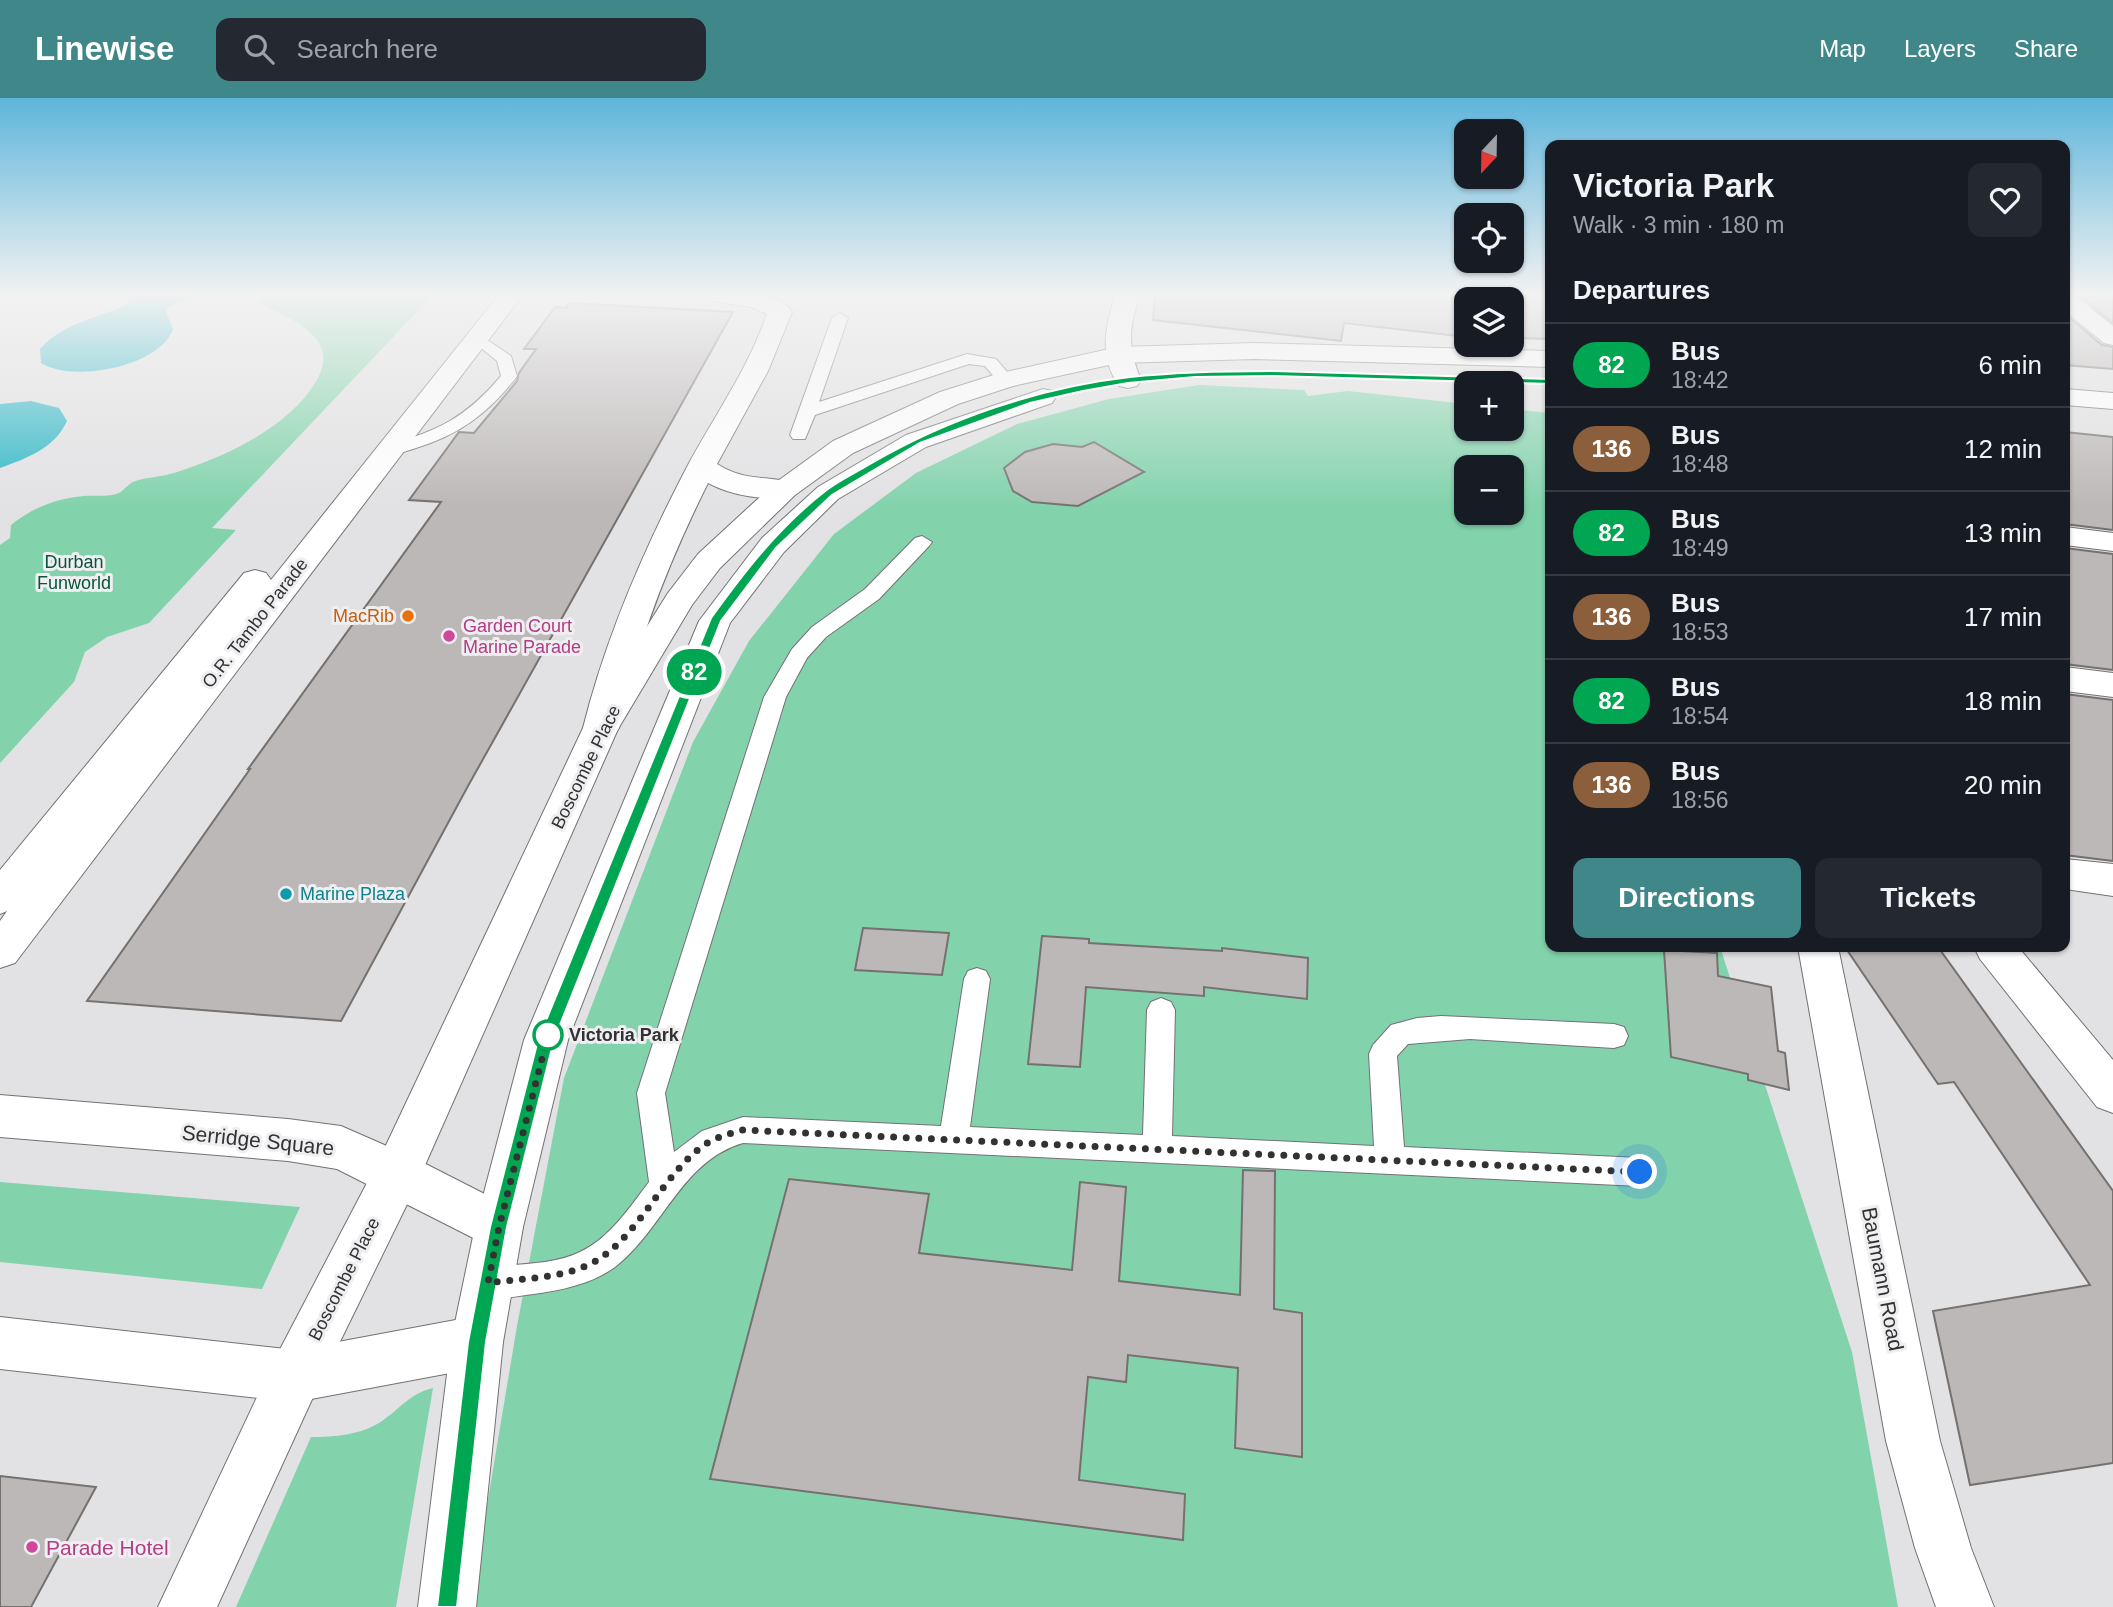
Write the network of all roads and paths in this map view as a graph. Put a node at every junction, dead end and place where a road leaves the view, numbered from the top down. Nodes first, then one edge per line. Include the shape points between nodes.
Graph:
1 (429, 366) edge
2 (455, 366) edge
3 (509, 366) edge
4 (756, 366) edge
5 (823, 366) edge
6 (945, 366) edge
7 (997, 366) edge
8 (1129, 366) edge
9 (1444, 366) edge
10 (1123, 368) junction
11 (1462, 371) edge
12 (1454, 379) edge
13 (1006, 380) junction
14 (1524, 381) edge
15 (1545, 382) edge
16 (2070, 397) edge
17 (2113, 401) edge
18 (807, 412) junction
19 (799, 435) dead end
20 (390, 450) junction
21 (702, 467) junction
22 (738, 486) junction
23 (785, 489) junction
24 (684, 506) junction
25 (2070, 537) edge
26 (922, 542) dead end
27 (2113, 542) edge
28 (2070, 680) edge
29 (2113, 685) edge
30 (601, 728) junction
31 (2070, 875) edge
32 (2113, 880) edge
33 (0, 898) edge
34 (0, 951) edge
35 (1819, 952) edge
36 (1998, 952) edge
37 (977, 979) dead end
38 (1161, 1010) dead end
39 (1614, 1036) dead end
40 (2113, 1093) edge
41 (0, 1116) edge
42 (953, 1140) junction
43 (1157, 1149) junction
44 (1390, 1160) junction
45 (1640, 1172) dead end
46 (397, 1174) junction
47 (665, 1188) junction
48 (499, 1227) junction
49 (488, 1283) junction
50 (477, 1342) junction
51 (0, 1343) edge
52 (295, 1376) junction
53 (187, 1607) edge
54 (447, 1607) edge
55 (1965, 1607) edge

1 - 33 street, O.R. Tambo Parade
2 - 20 street, O.R. Tambo Parade
3 - 20 lane via 509,376 480,412 430,439
4 - 21 street
5 - 18 lane
6 - 18 lane
7 - 13 lane
8 - 10 street, Boscombe Place
9 - 11 street
10 - 12 street, Boscombe Place via 1195,375
10 - 13 street, Boscombe Place
10 - 48 street, Boscombe Place via 916,441 828,493 743,580 715,621 546,1040
13 - 23 street, Boscombe Place via 949,398 855,442
14 - 15 street, Boscombe Place
16 - 17 street
18 - 19 lane
20 - 34 street, O.R. Tambo Parade
21 - 22 street
21 - 24 street
22 - 23 street
22 - 24 street
23 - 30 street, Boscombe Place via 709,561 679,600
24 - 30 street via 625,642
25 - 27 street
26 - 47 lane via 872,594 819,632 799,654 775,697 651,1093
28 - 29 street
30 - 46 street, Boscombe Place
31 - 32 street
35 - 55 street, Baumann Road via 1913,1441 1943,1549
36 - 40 street
37 - 42 lane
38 - 43 lane
39 - 44 lane via 1433,1027 1402,1034 1383,1054
41 - 46 street, Serridge Square via 288,1140 341,1148
42 - 43 lane
42 - 47 lane via 743,1130 702,1146
43 - 44 lane
44 - 45 lane
46 - 48 street, Serridge Square
46 - 52 street, Boscombe Place
47 - 49 lane via 621,1241 600,1258 566,1273
48 - 49 street, Boscombe Place
49 - 50 street, Boscombe Place
50 - 52 street
50 - 54 street, Boscombe Place
51 - 52 street
52 - 53 street, Boscombe Place

